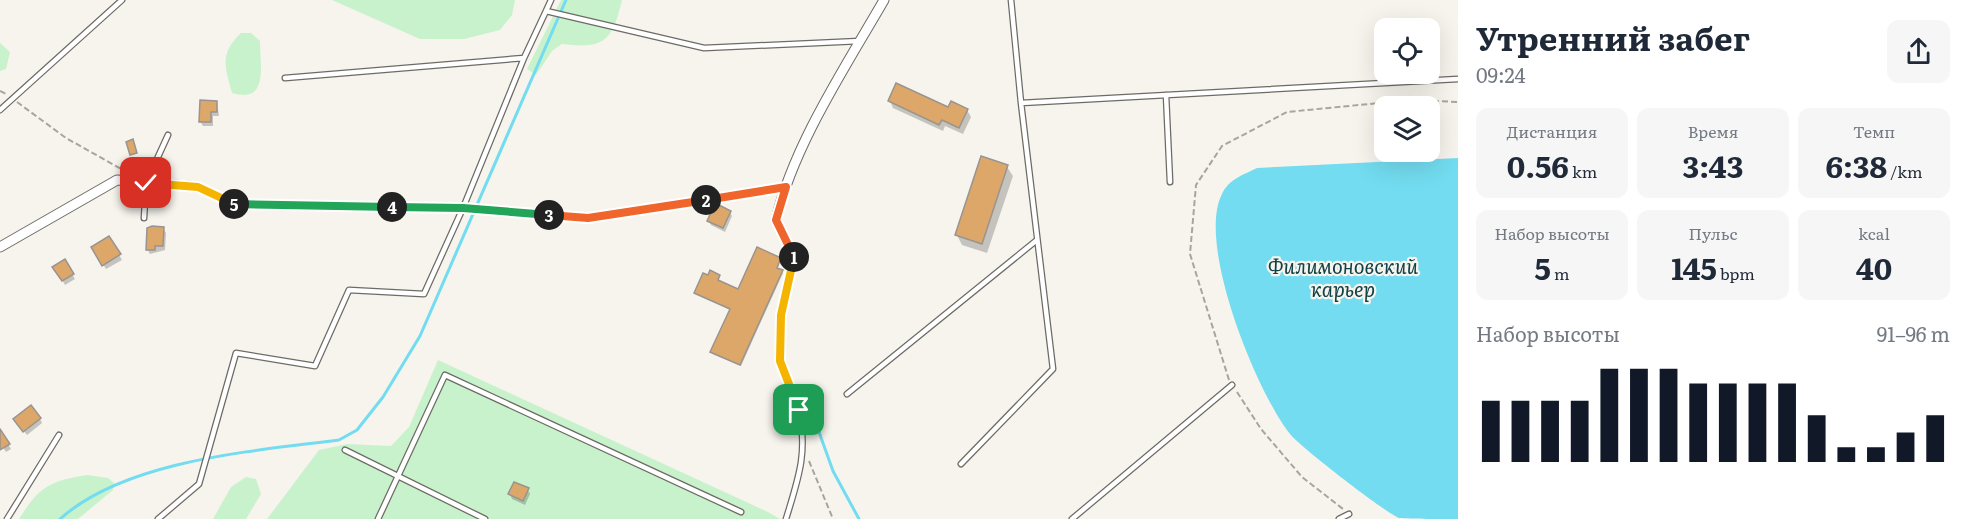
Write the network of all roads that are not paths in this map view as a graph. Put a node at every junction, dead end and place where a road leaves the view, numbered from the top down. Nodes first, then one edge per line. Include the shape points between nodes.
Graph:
1 (122, 0) edge
2 (551, 0) edge
3 (884, 0) edge
4 (1011, 0) edge
5 (546, 11) junction
6 (860, 41) junction
7 (524, 58) junction
8 (285, 78) dead end
9 (1458, 79) edge
10 (1166, 95) junction
11 (1021, 103) junction
12 (0, 110) edge
13 (168, 135) dead end
14 (1170, 182) dead end
15 (146, 183) junction
16 (198, 187) joint
17 (786, 187) junction
18 (463, 208) junction
19 (144, 218) dead end
20 (776, 220) joint
21 (1037, 240) junction
22 (0, 247) edge
23 (1232, 385) road end
24 (847, 394) dead end
25 (59, 435) dead end
26 (345, 450) dead end
27 (961, 464) dead end
28 (397, 478) junction
29 (741, 512) dead end
30 (1349, 514) road end
31 (8, 519) edge
32 (158, 519) edge
33 (378, 519) edge
34 (484, 519) edge
35 (786, 519) edge
36 (1072, 519) edge
37 (1339, 519) edge

1 - 12 lane
2 - 5 lane
3 - 6 street
4 - 11 lane
5 - 6 lane via 704,48
5 - 7 lane
6 - 17 street via 815,122
7 - 8 lane
7 - 18 lane
9 - 10 lane
10 - 11 lane
10 - 14 lane
11 - 21 lane
13 - 15 lane
15 - 16 street
15 - 19 lane
15 - 22 street via 117,180
16 - 18 lane via 229,204
17 - 18 lane via 588,218
17 - 20 street
18 - 32 lane via 424,294 349,290 315,366 236,354 199,484
20 - 35 lane via 795,259 781,315 780,361 799,410 803,448 800,479
21 - 24 lane
21 - 27 lane via 1053,369
23 - 36 lane
25 - 31 lane
26 - 28 lane
28 - 29 lane via 446,375
28 - 33 lane
28 - 34 lane
30 - 37 lane

